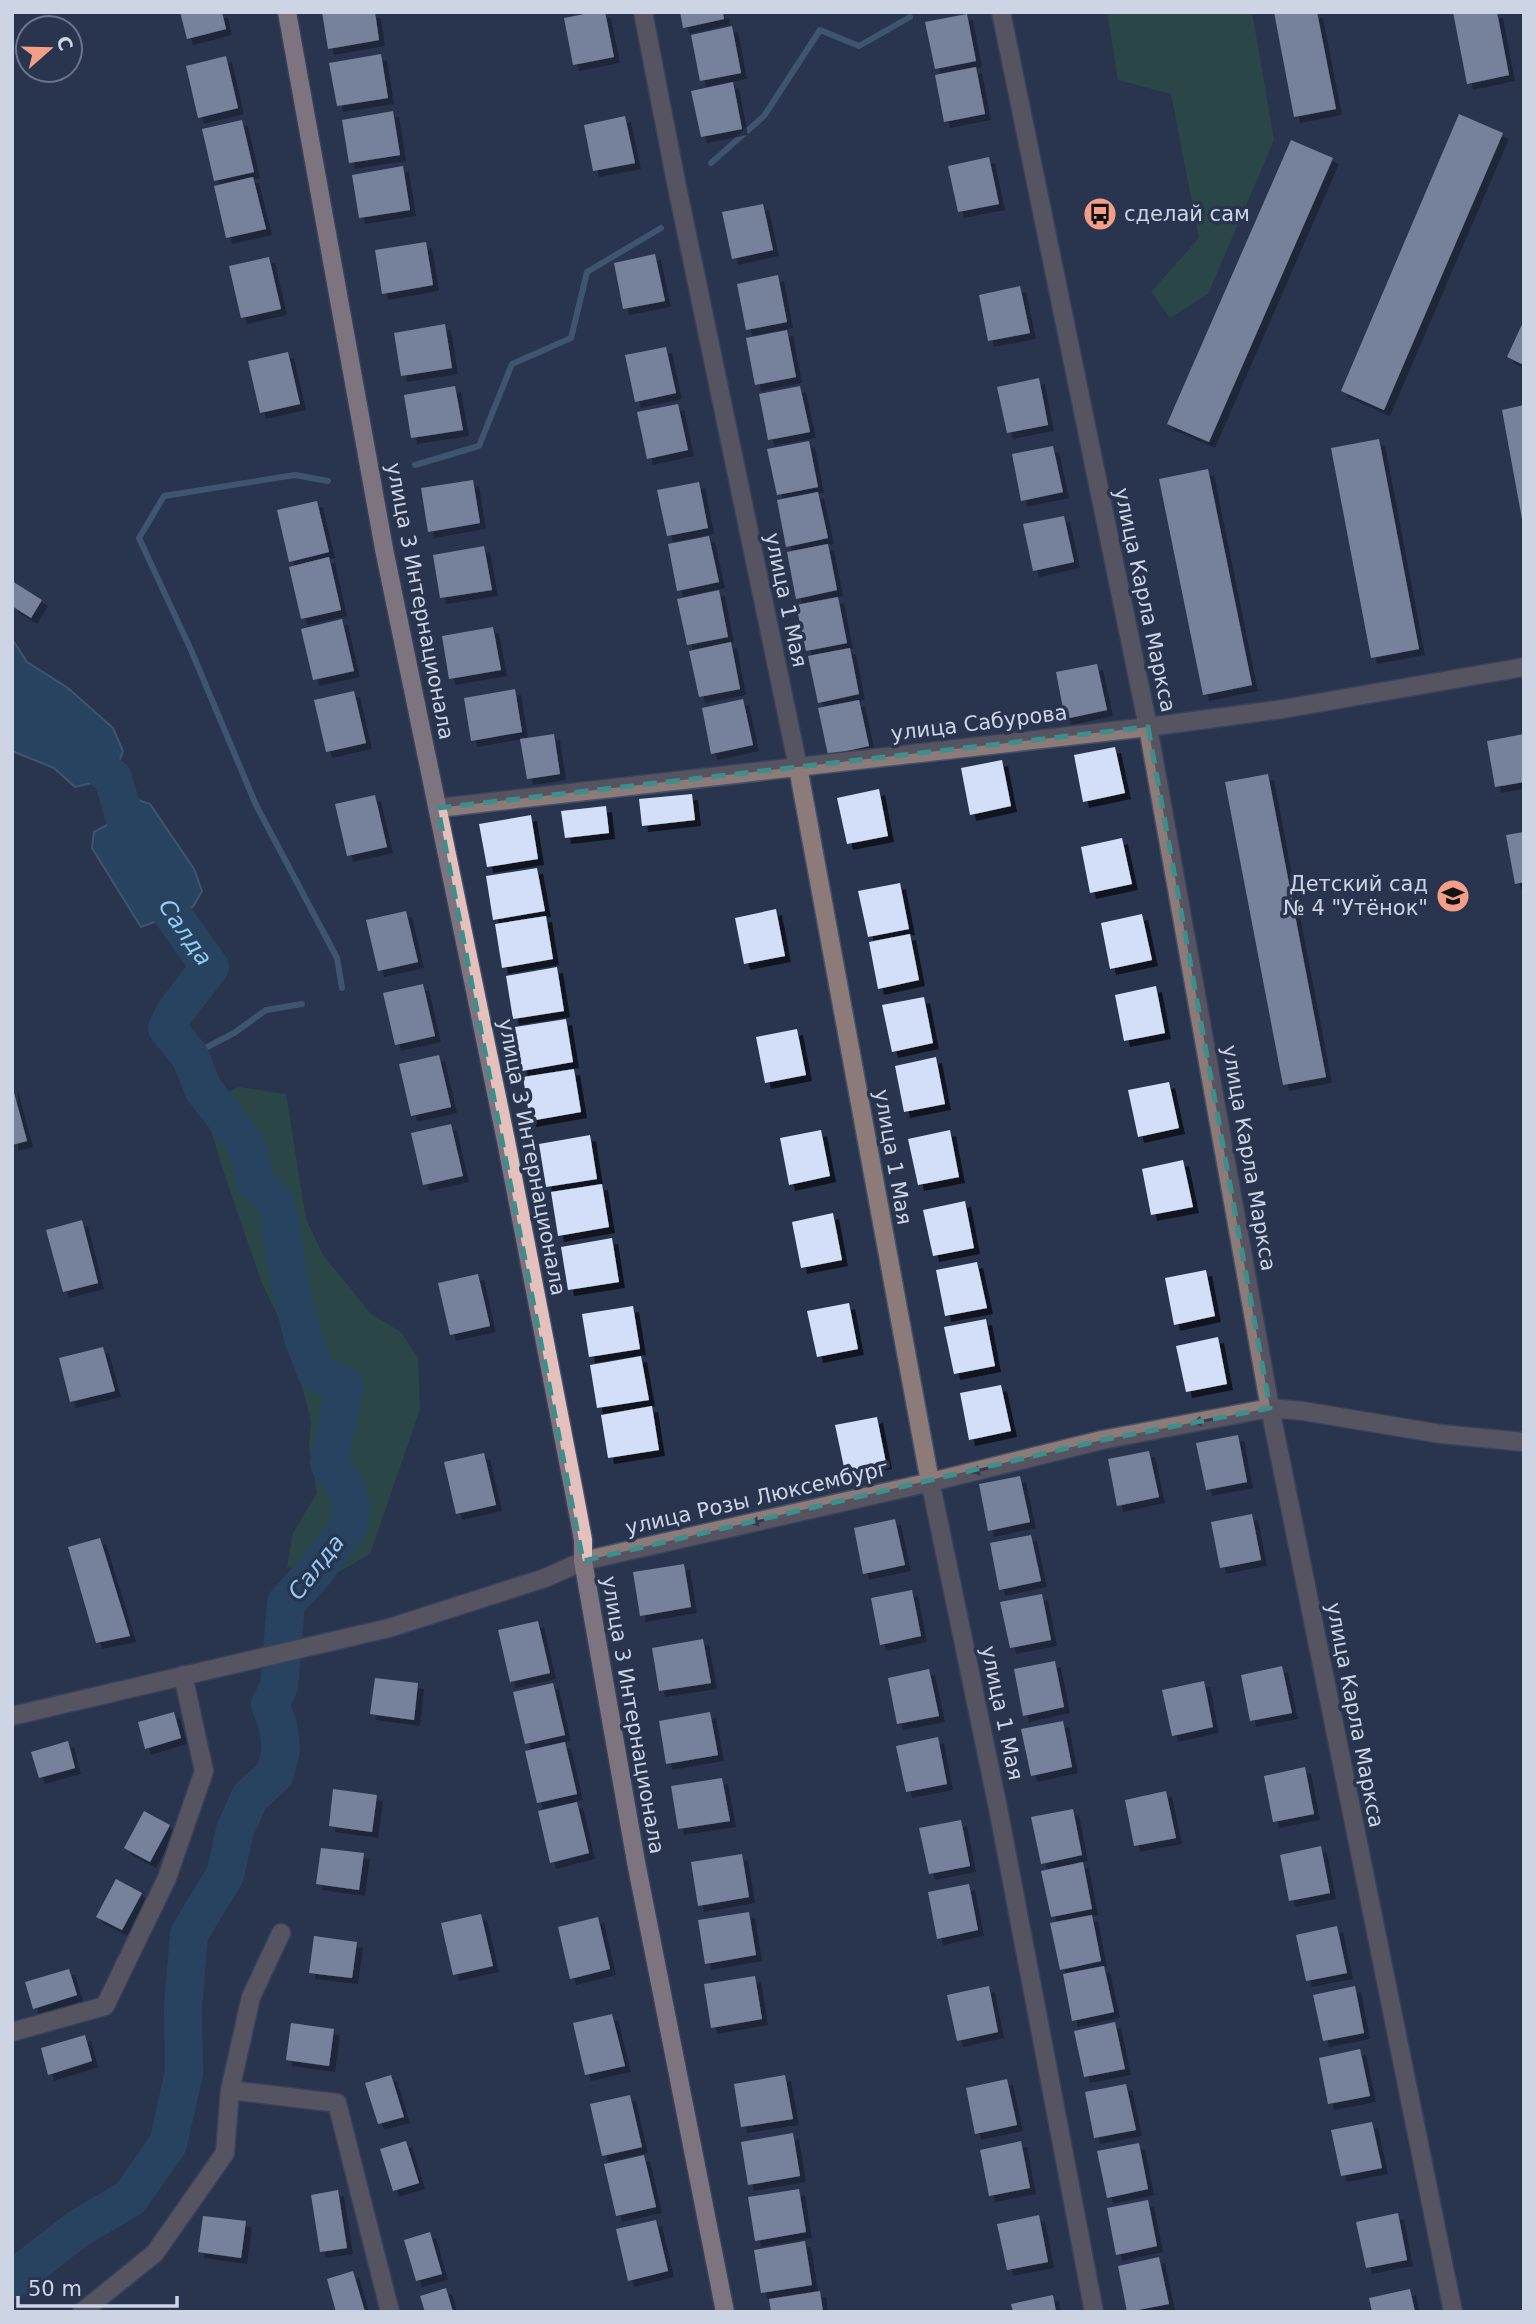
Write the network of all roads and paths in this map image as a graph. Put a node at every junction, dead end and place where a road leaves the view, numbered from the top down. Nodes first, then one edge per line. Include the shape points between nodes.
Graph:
1 (287, 12) edge
2 (643, 12) edge
3 (1002, 12) edge
4 (1524, 667) edge
5 (1148, 727) junction
6 (798, 767) junction
7 (438, 808) junction
8 (1270, 1408) junction
9 (1524, 1442) edge
10 (931, 1482) junction
11 (583, 1560) junction
12 (183, 1675) junction
13 (12, 1716) edge
14 (281, 1933) dead end
15 (12, 2032) edge
16 (230, 2090) junction
17 (84, 2311) edge
18 (390, 2312) edge
19 (726, 2312) edge
20 (1094, 2312) edge
21 (1453, 2312) edge

1 - 7 main road, улица 3 Интернационала via 384,549
2 - 6 street, улица 1 Мая
3 - 5 street, улица Карла Маркса
4 - 5 street, улица Сабурова
5 - 6 street, улица Сабурова
5 - 8 street, улица Карла Маркса
6 - 7 street, улица Сабурова
6 - 10 street, улица 1 Мая
7 - 11 main road, улица 3 Интернационала via 572,1479
8 - 9 street, улица Розы Люксембург
8 -> 10 street, улица Розы Люксембург via 1102,1440
8 - 21 street, улица Карла Маркса
10 -> 11 street, улица Розы Люксембург
10 - 20 street, улица 1 Мая
11 - 12 street, улица Розы Люксембург via 545,1578 389,1628
11 - 19 main road, улица 3 Интернационала via 636,1862
12 - 13 street, улица Розы Люксембург
12 - 15 street via 204,1771 162,1889 105,2006
14 - 16 street via 251,1997
16 - 17 street via 225,2153 155,2253
16 - 18 street via 337,2103

